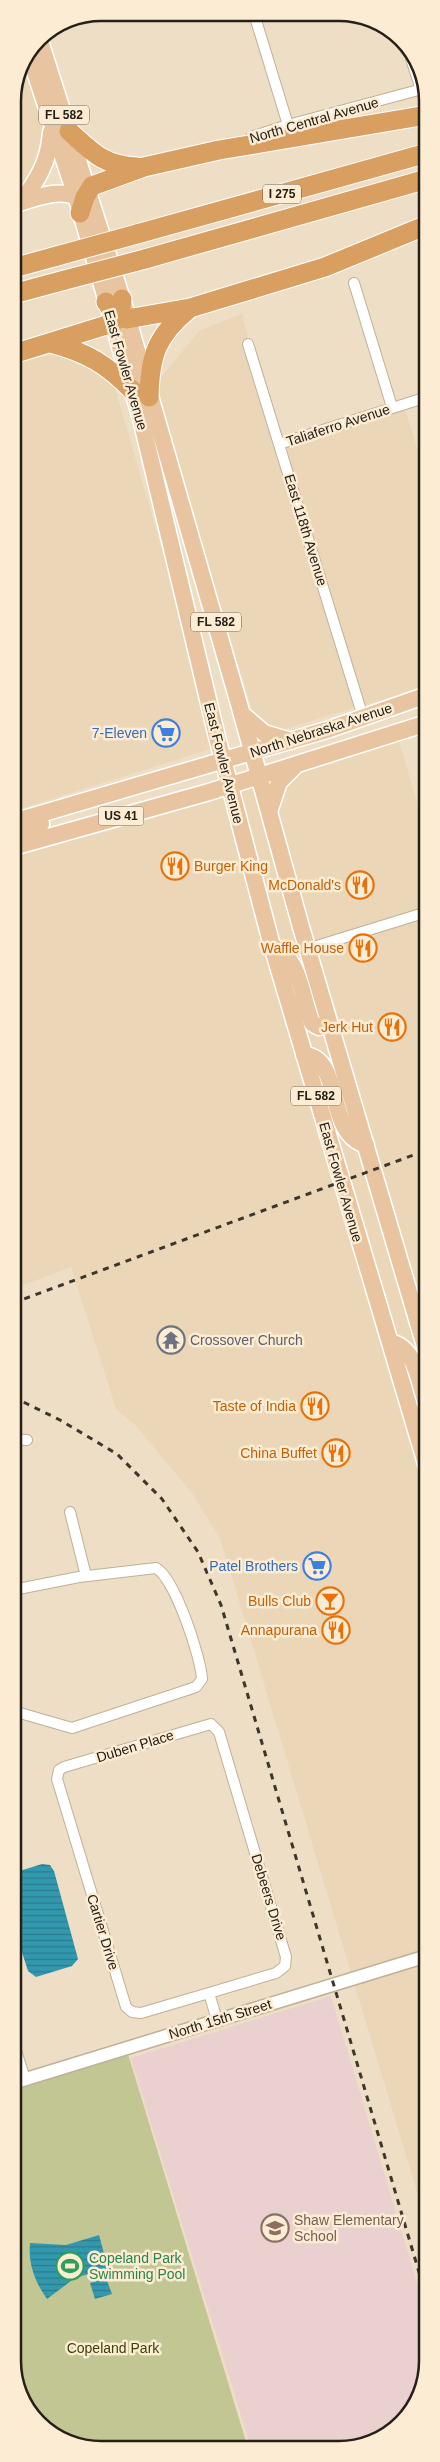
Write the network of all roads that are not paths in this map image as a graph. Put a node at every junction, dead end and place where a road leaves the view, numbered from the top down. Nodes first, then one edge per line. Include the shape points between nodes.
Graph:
1 (257, 21) edge
2 (41, 48) edge
3 (32, 61) edge
4 (418, 91) edge
5 (419, 116) edge
6 (288, 125) junction
7 (60, 128) junction
8 (202, 153) junction
9 (419, 155) edge
10 (144, 167) junction
11 (419, 181) edge
12 (21, 198) edge
13 (21, 203) edge
14 (84, 204) junction
15 (419, 229) edge
16 (21, 266) edge
17 (354, 283) dead end
18 (21, 292) edge
19 (190, 308) junction
20 (117, 312) junction
21 (51, 342) junction
22 (248, 344) dead end
23 (21, 351) edge
24 (141, 394) junction
25 (419, 399) edge
26 (392, 407) junction
27 (279, 444) junction
28 (419, 698) edge
29 (242, 714) junction
30 (363, 717) junction
31 (419, 725) edge
32 (291, 741) junction
33 (252, 752) junction
34 (222, 761) junction
35 (295, 766) junction
36 (259, 776) junction
37 (229, 785) junction
38 (52, 810) junction
39 (269, 812) junction
40 (21, 820) edge
41 (21, 832) edge
42 (21, 845) edge
43 (419, 914) edge
44 (272, 946) junction
45 (307, 949) junction
46 (329, 1024) junction
47 (304, 1055) junction
48 (366, 1146) junction
49 (419, 1320) edge
50 (390, 1342) junction
51 (419, 1383) edge
52 (21, 1440) edge
53 (28, 1440) dead end
54 (419, 1440) edge
55 (70, 1512) dead end
56 (86, 1576) junction
57 (21, 1588) edge
58 (21, 1712) edge
59 (215, 1725) joint
60 (58, 1773) joint
61 (419, 1958) edge
62 (209, 1993) junction
63 (217, 2020) junction
64 (21, 2080) edge

1 - 6 street
2 - 7 main road, East Fowler Avenue / FL 582
3 - 7 main road, East Fowler Avenue / FL 582
4 - 6 street, North Central Avenue
5 - 8 highway
6 - 8 street, North Central Avenue
7 - 10 highway via 110,163
7 - 12 main road via 44,168
7 - 14 main road, East Fowler Avenue / FL 582
8 - 10 highway
9 - 16 highway, I 275, bridge
10 - 14 highway via 92,186
11 - 18 highway, I 275, bridge
13 - 14 main road via 56,193
14 - 20 main road, East Fowler Avenue / FL 582
15 - 19 highway via 316,270
17 - 26 street
19 - 20 highway
19 - 24 highway via 170,325 157,344
20 - 21 highway
20 - 24 main road, East Fowler Avenue / FL 582
21 - 23 highway
21 - 24 highway via 93,357
22 - 27 street, East 118th Avenue
24 - 29 main road, East Fowler Avenue / FL 582 via 190,531
24 - 34 main road, East Fowler Avenue / FL 582
25 - 26 street, Taliaferro Avenue
26 - 27 street, Taliaferro Avenue
27 - 30 street, East 118th Avenue
28 - 30 main road, North Nebraska Avenue / US 41
29 - 32 main road via 264,733
29 - 33 main road, East Fowler Avenue / FL 582
30 - 32 main road, North Nebraska Avenue / US 41
31 - 35 main road, North Nebraska Avenue / US 41
32 - 33 main road, North Nebraska Avenue / US 41
33 - 34 main road, North Nebraska Avenue / US 41
33 - 36 main road, East Fowler Avenue / FL 582
34 - 37 main road, East Fowler Avenue / FL 582
34 - 38 main road, North Nebraska Avenue / US 41
35 - 36 main road, North Nebraska Avenue / US 41
35 - 39 main road via 279,782
36 - 37 main road, North Nebraska Avenue / US 41
36 - 39 main road, East Fowler Avenue / FL 582
37 - 42 main road, North Nebraska Avenue / US 41
37 - 44 main road, East Fowler Avenue / FL 582
38 - 40 main road, North Nebraska Avenue / US 41
38 - 41 main road via 50,818
39 - 45 main road, East Fowler Avenue / FL 582
43 - 45 street
44 - 46 main road via 282,951 290,962 312,1022 319,1027
44 - 47 main road, East Fowler Avenue / FL 582
45 - 46 main road, East Fowler Avenue / FL 582
46 - 48 main road, East Fowler Avenue / FL 582
47 - 48 main road via 315,1057 324,1066 346,1132
47 - 50 main road, East Fowler Avenue / FL 582
48 - 49 main road, East Fowler Avenue / FL 582
50 - 51 main road via 408,1353
50 - 54 main road, East Fowler Avenue / FL 582
52 - 53 street
55 - 56 street
56 - 57 street
56 - 58 street via 151,1567 161,1570 168,1578 185,1618 201,1682 196,1687 72,1728
59 - 60 street, Duben Place via 207,1724 64,1767
59 - 62 street, Debeers Drive via 286,1957 285,1966 279,1972
60 - 62 street, Cartier Drive via 58,1782 126,2007 141,2013
61 - 63 street, North 15th Street
62 - 63 street
63 - 64 street, North 15th Street

